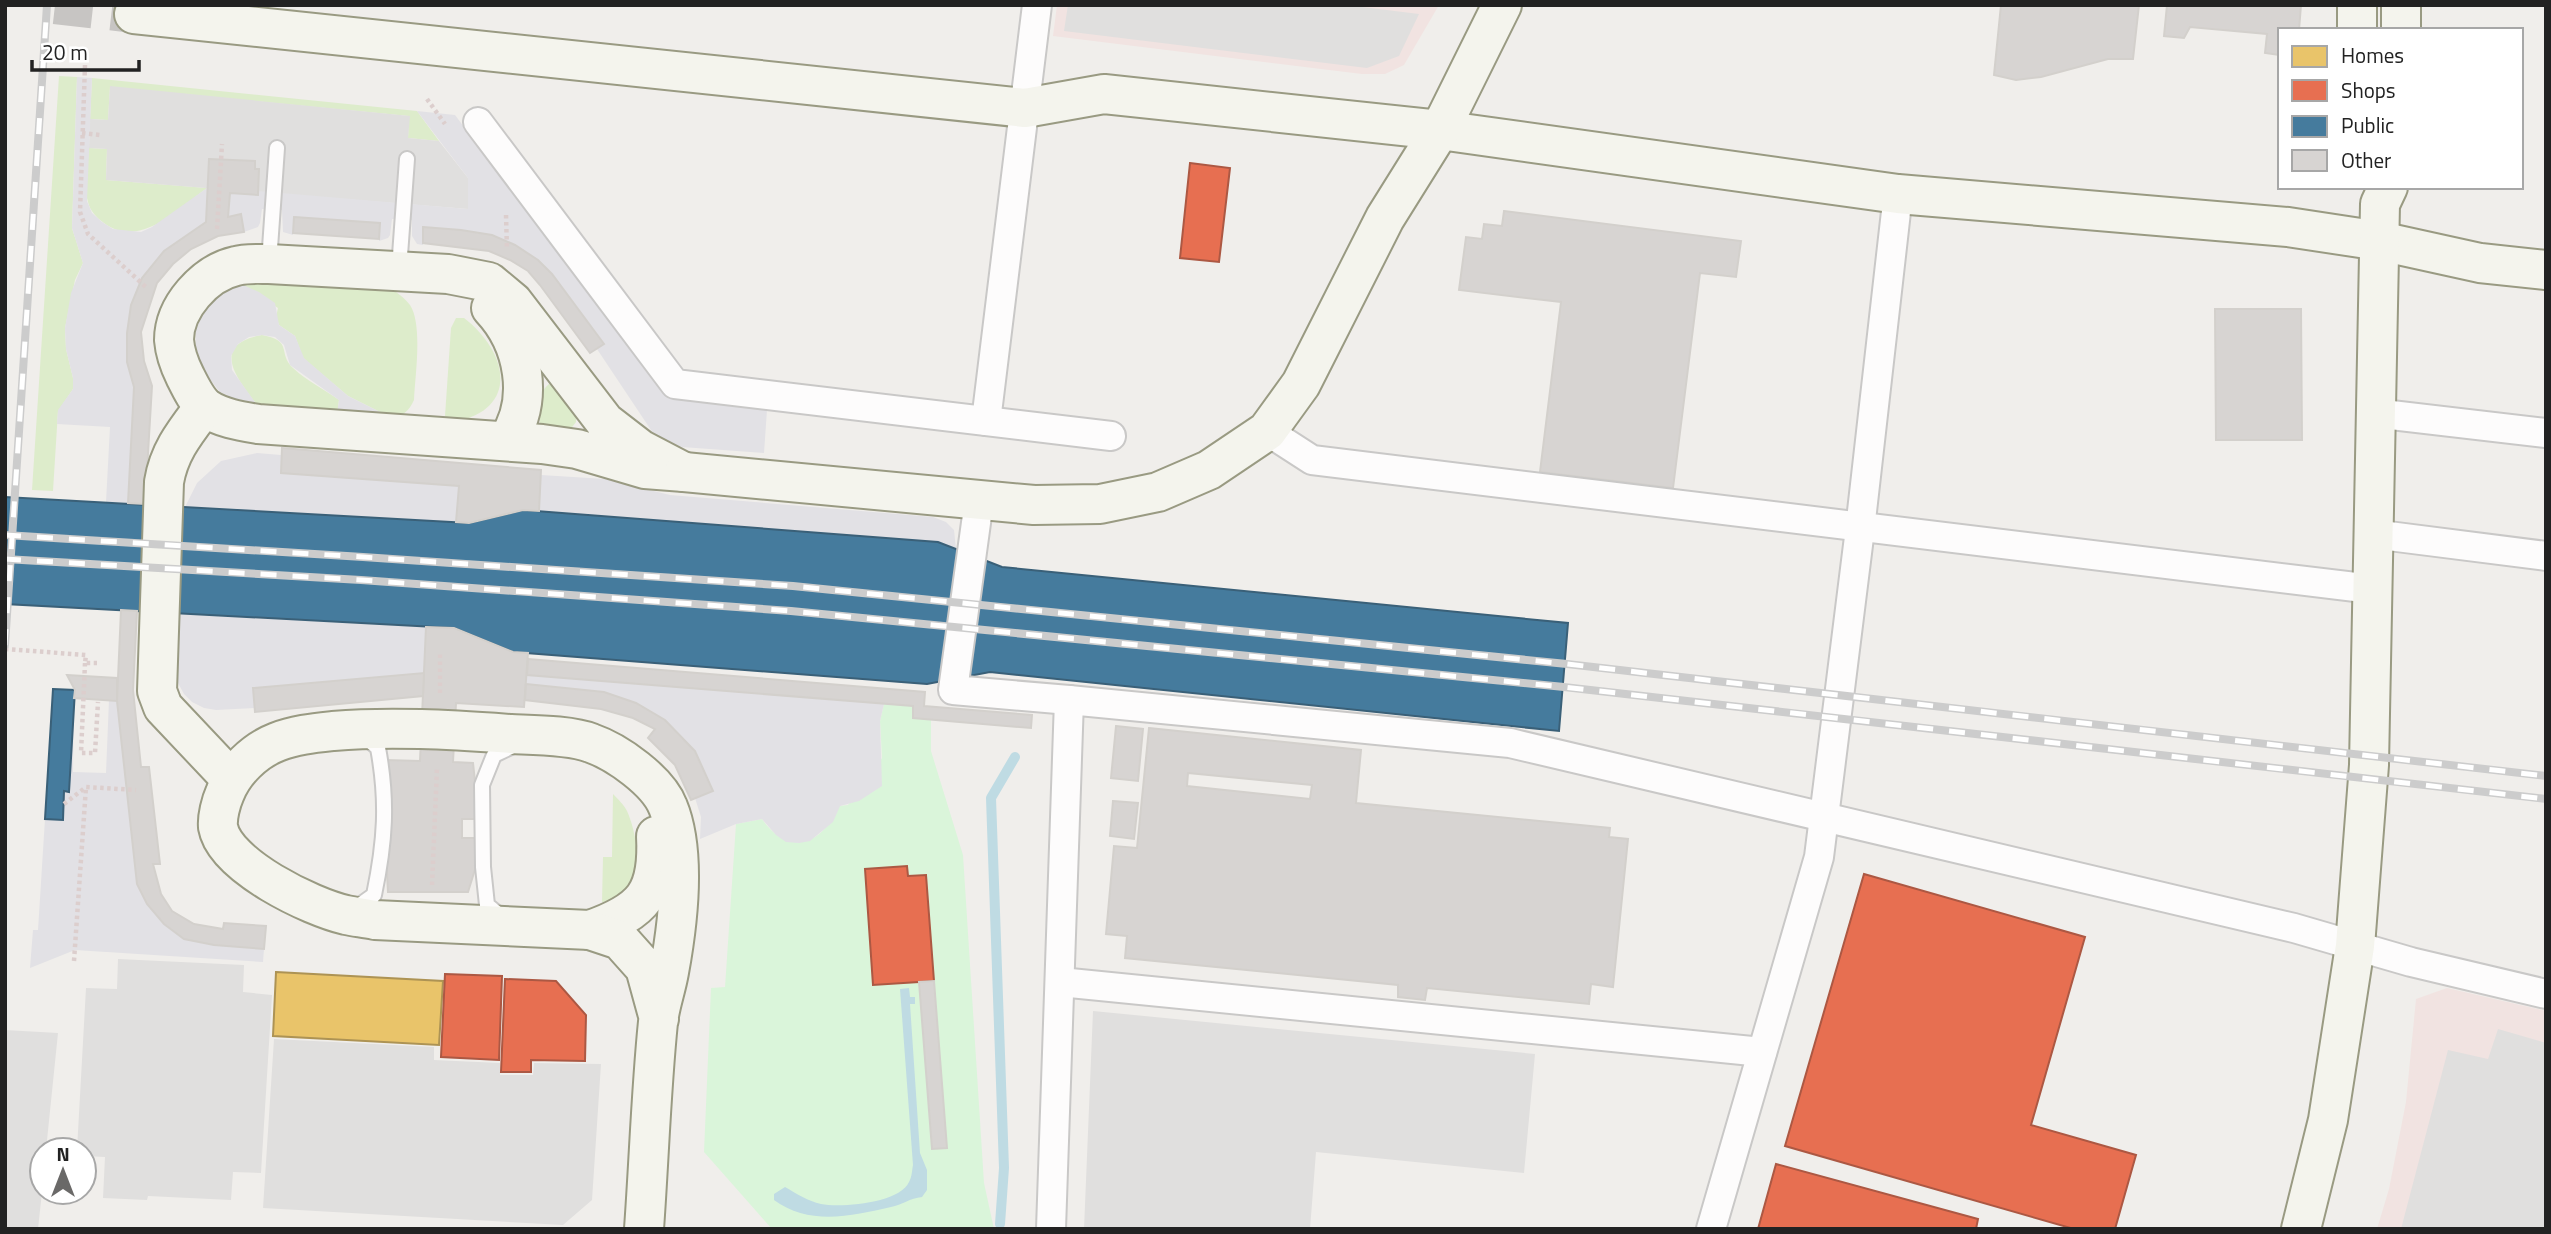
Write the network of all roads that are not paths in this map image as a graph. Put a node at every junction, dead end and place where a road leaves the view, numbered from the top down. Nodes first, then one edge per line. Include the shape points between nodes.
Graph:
1 (1037, 5) edge
2 (1502, 5) edge
3 (2357, 5) edge
4 (2400, 5) edge
5 (134, 14) tunnel mouth
6 (2357, 28) edge
7 (2401, 28) edge
8 (1025, 108) junction
9 (478, 122) dead end
10 (1440, 130) junction
11 (277, 148) dead end
12 (407, 159) dead end
13 (1898, 194) junction
14 (2380, 205) edge
15 (269, 264) junction
16 (399, 271) junction
17 (2546, 271) edge
18 (448, 274) junction
19 (205, 407) junction
20 (2374, 413) junction
21 (986, 421) junction
22 (1268, 431) junction
23 (2546, 433) edge
24 (1111, 436) dead end
25 (507, 441) junction
26 (684, 472) junction
27 (979, 501) junction
28 (1860, 529) junction
29 (2373, 534) junction
30 (2546, 556) edge
31 (2372, 589) junction
32 (1069, 700) junction
33 (355, 729) junction
34 (534, 735) junction
35 (643, 776) junction
36 (231, 779) junction
37 (1824, 818) junction
38 (346, 915) junction
39 (512, 926) junction
40 (590, 930) junction
41 (2355, 946) junction
42 (1060, 982) junction
43 (2546, 994) edge
44 (659, 1019) junction
45 (1762, 1052) junction
46 (644, 1229) edge
47 (1051, 1229) edge
48 (1711, 1229) edge
49 (2301, 1229) edge

1 - 8 street
2 - 10 street
3 - 6 street
4 - 7 street
5 - 8 street
8 - 10 street via 1104,94
8 - 21 street
9 - 21 street via 676,384
10 - 13 street
10 - 22 street via 1388,211 1301,384
11 - 15 lane
12 - 16 lane
13 - 14 street via 2288,227
13 - 28 street
14 - 17 street via 2480,262
14 - 20 street
15 - 16 street
15 - 19 street via 237,265 212,276 192,295 179,318 174,340 180,365
16 - 18 street
18 - 25 street via 473,289 514,340 523,385 521,412
18 - 26 street via 489,282 513,302 605,422 640,449
19 - 25 street via 258,424
19 - 36 street via 167,462 157,691 163,707
20 - 23 street
20 - 29 street
21 - 24 street
22 - 27 street via 1209,470 1158,492 1100,504 1034,506
22 - 28 street via 1312,460
25 - 26 street via 576,449 645,469
26 - 27 street
27 - 32 street via 953,690
28 - 31 street
28 - 37 street
29 - 30 street
29 - 31 street
31 - 41 street via 2369,765
32 - 37 street via 1510,743
32 - 42 street
33 - 34 street
33 - 36 street via 275,742
33 - 38 lane via 378,748 385,785 383,853 374,895
34 - 35 street via 588,741 624,758
34 - 39 lane via 494,755 482,785 487,905
35 - 40 street via 655,821 653,886 636,908
35 - 44 street via 667,804 677,833 678,899
36 - 38 street via 218,827 231,851 277,886
37 - 41 street
37 - 45 street via 1819,857
38 - 39 street
39 - 40 street
40 - 44 street via 620,940 645,968
41 - 43 street
41 - 49 street via 2328,1120
42 - 45 street
42 - 47 street
44 - 46 street
45 - 48 street

